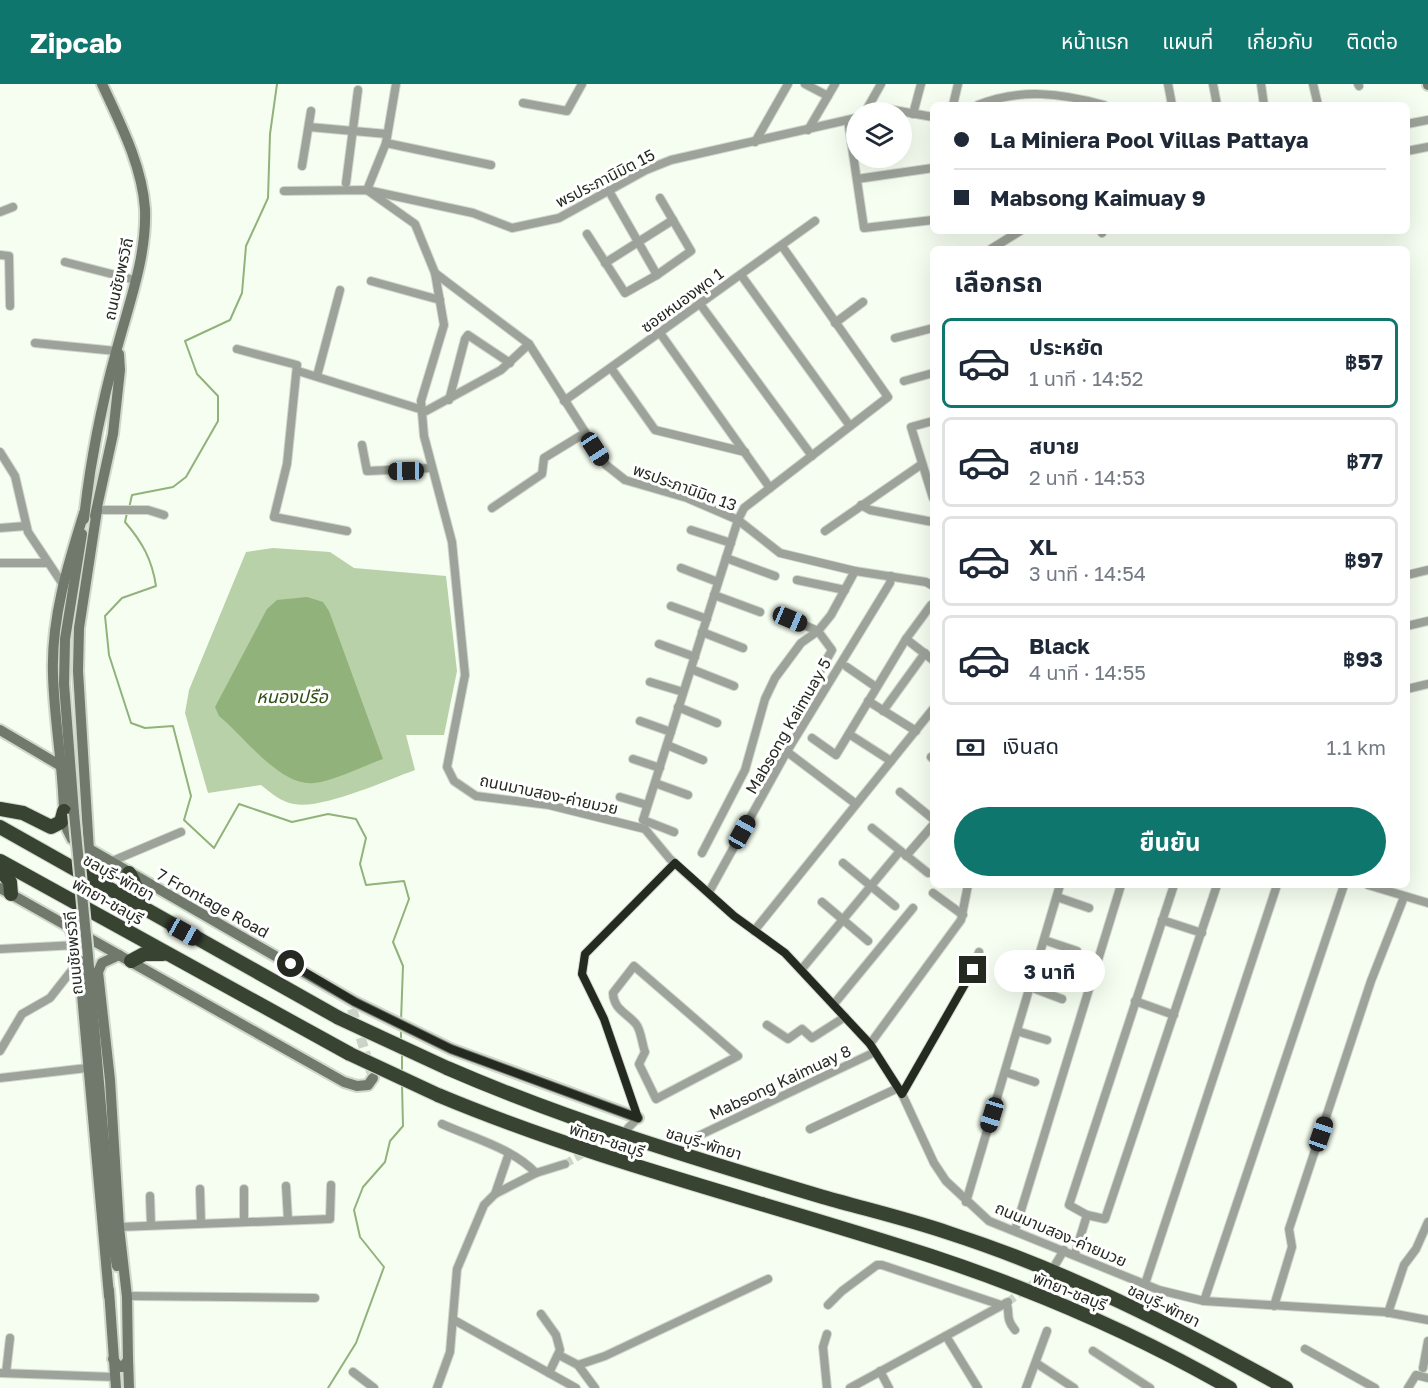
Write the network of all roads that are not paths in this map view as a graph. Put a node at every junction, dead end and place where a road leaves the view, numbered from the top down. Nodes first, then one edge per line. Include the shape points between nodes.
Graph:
1 (102, 84) edge
2 (396, 84) edge
3 (582, 84) edge
4 (788, 84) edge
5 (805, 84) edge
6 (835, 84) edge
7 (881, 84) edge
8 (921, 84) edge
9 (958, 84) edge
10 (1168, 84) edge
11 (1213, 84) edge
12 (1261, 84) edge
13 (1313, 84) edge
14 (358, 90) dead end
15 (828, 96) junction
16 (871, 102) edge
17 (954, 102) edge
18 (985, 102) edge
19 (1094, 102) edge
20 (1171, 102) edge
21 (1216, 102) edge
22 (1264, 102) edge
23 (1317, 102) edge
24 (523, 103) dead end
25 (311, 111) dead end
26 (913, 114) joint
27 (930, 117) edge
28 (846, 120) edge
29 (1428, 120) edge
30 (1410, 123) edge
31 (309, 127) junction
32 (808, 130) junction
33 (352, 131) junction
34 (386, 138) junction
35 (755, 142) junction
36 (1428, 147) edge
37 (1410, 150) edge
38 (491, 165) dead end
39 (303, 166) dead end
40 (856, 168) edge
41 (930, 168) edge
42 (857, 179) junction
43 (346, 183) dead end
44 (367, 190) junction
45 (284, 191) dead end
46 (609, 191) junction
47 (660, 198) dead end
48 (14, 207) dead end
49 (0, 212) edge
50 (673, 220) junction
51 (930, 220) edge
52 (815, 221) dead end
53 (587, 234) dead end
54 (1015, 234) edge
55 (639, 242) junction
56 (782, 246) junction
57 (996, 246) edge
58 (0, 255) edge
59 (65, 262) dead end
60 (605, 263) junction
61 (435, 273) junction
62 (657, 275) junction
63 (741, 275) junction
64 (135, 280) junction
65 (371, 281) dead end
66 (340, 290) dead end
67 (440, 300) junction
68 (863, 302) dead end
69 (700, 304) junction
70 (10, 306) dead end
71 (835, 323) junction
72 (930, 329) edge
73 (660, 333) junction
74 (895, 338) dead end
75 (35, 344) dead end
76 (529, 344) junction
77 (117, 348) junction
78 (237, 350) dead end
79 (510, 363) junction
80 (611, 368) junction
81 (298, 371) junction
82 (930, 374) edge
83 (317, 376) junction
84 (904, 381) dead end
85 (449, 400) junction
86 (564, 401) junction
87 (422, 411) junction
88 (930, 422) edge
89 (850, 426) junction
90 (96, 429) junction
91 (585, 433) junction
92 (113, 434) junction
93 (362, 445) dead end
94 (0, 452) edge
95 (745, 452) junction
96 (812, 456) junction
97 (922, 464) junction
98 (432, 468) junction
99 (770, 488) junction
100 (930, 489) edge
101 (861, 505) junction
102 (492, 508) dead end
103 (97, 510) junction
104 (84, 513) junction
105 (164, 515) dead end
106 (738, 520) junction
107 (930, 521) edge
108 (26, 526) junction
109 (0, 528) edge
110 (691, 530) dead end
111 (347, 531) dead end
112 (825, 531) dead end
113 (730, 543) junction
114 (80, 552) junction
115 (726, 558) junction
116 (0, 563) edge
117 (48, 563) junction
118 (681, 568) dead end
119 (1428, 570) edge
120 (855, 571) junction
121 (1410, 573) edge
122 (775, 576) dead end
123 (891, 576) junction
124 (796, 580) dead end
125 (718, 582) junction
126 (930, 584) edge
127 (64, 586) junction
128 (845, 590) junction
129 (714, 595) junction
130 (671, 606) dead end
131 (930, 606) edge
132 (760, 612) dead end
133 (707, 619) junction
134 (790, 619) dead end
135 (1428, 621) edge
136 (1410, 625) edge
137 (818, 630) junction
138 (702, 632) junction
139 (906, 639) junction
140 (660, 644) dead end
141 (744, 648) dead end
142 (925, 653) junction
143 (694, 657) junction
144 (930, 657) edge
145 (847, 667) dead end
146 (691, 669) junction
147 (650, 682) dead end
148 (1428, 684) edge
149 (734, 686) dead end
150 (876, 687) junction
151 (1410, 688) edge
152 (683, 692) junction
153 (806, 696) dead end
154 (868, 701) junction
155 (678, 707) junction
156 (883, 711) junction
157 (930, 714) edge
158 (640, 721) dead end
159 (717, 723) dead end
160 (0, 730) edge
161 (916, 731) junction
162 (671, 732) junction
163 (849, 734) junction
164 (812, 738) dead end
165 (667, 745) junction
166 (790, 754) dead end
167 (633, 759) dead end
168 (703, 760) dead end
169 (891, 761) junction
170 (62, 766) junction
171 (660, 768) junction
172 (655, 783) junction
173 (900, 792) dead end
174 (688, 795) dead end
175 (620, 797) dead end
176 (856, 804) junction
177 (648, 806) junction
178 (0, 809) edge
179 (70, 812) junction
180 (930, 813) edge
181 (0, 827) edge
182 (872, 828) dead end
183 (930, 828) edge
184 (181, 832) dead end
185 (674, 832) dead end
186 (72, 839) joint
187 (89, 850) junction
188 (702, 853) dead end
189 (903, 853) junction
190 (0, 861) edge
191 (110, 862) junction
192 (675, 863) junction
193 (843, 863) dead end
194 (0, 869) edge
195 (129, 873) junction
196 (928, 873) dead end
197 (871, 886) junction
198 (968, 888) edge
199 (1059, 888) edge
200 (1120, 888) edge
201 (1173, 888) edge
202 (1216, 888) edge
203 (1276, 888) edge
204 (1343, 888) edge
205 (1377, 888) edge
206 (5, 891) edge
207 (708, 892) junction
208 (933, 893) dead end
209 (1057, 897) junction
210 (1404, 897) junction
211 (822, 902) dead end
212 (1428, 903) edge
213 (894, 906) dead end
214 (913, 908) dead end
215 (1089, 908) dead end
216 (144, 910) junction
217 (963, 915) junction
218 (843, 920) junction
219 (1162, 920) junction
220 (69, 927) junction
221 (754, 931) junction
222 (1202, 933) junction
223 (1044, 940) junction
224 (868, 941) dead end
225 (77, 945) junction
226 (0, 949) edge
227 (1077, 951) dead end
228 (979, 952) dead end
229 (168, 954) junction
230 (83, 958) junction
231 (125, 958) junction
232 (801, 970) junction
233 (98, 972) junction
234 (1030, 987) junction
235 (1062, 999) dead end
236 (1135, 1001) junction
237 (834, 1004) junction
238 (617, 1008) junction
239 (1174, 1015) junction
240 (845, 1017) junction
241 (604, 1019) junction
242 (766, 1025) dead end
243 (1017, 1031) junction
244 (1047, 1040) dead end
245 (870, 1044) junction
246 (0, 1051) edge
247 (875, 1052) junction
248 (87, 1068) junction
249 (1005, 1072) junction
250 (0, 1078) edge
251 (373, 1078) dead end
252 (1035, 1082) dead end
253 (900, 1091) junction
254 (638, 1118) junction
255 (442, 1124) dead end
256 (628, 1128) tunnel mouth
257 (810, 1128) dead end
258 (696, 1137) dead end
259 (509, 1153) junction
260 (565, 1164) tunnel mouth
261 (536, 1173) junction
262 (331, 1185) dead end
263 (286, 1186) dead end
264 (200, 1189) dead end
265 (243, 1189) dead end
266 (495, 1194) junction
267 (150, 1196) dead end
268 (966, 1202) junction
269 (1087, 1215) junction
270 (288, 1220) junction
271 (244, 1222) junction
272 (1428, 1222) edge
273 (201, 1223) junction
274 (151, 1225) junction
275 (119, 1227) junction
276 (1015, 1230) junction
277 (113, 1245) junction
278 (1064, 1250) junction
279 (1075, 1254) junction
280 (1052, 1270) tunnel mouth
281 (768, 1279) dead end
282 (1145, 1284) junction
283 (109, 1296) junction
284 (127, 1296) junction
285 (315, 1298) dead end
286 (1204, 1301) junction
287 (1005, 1303) junction
288 (828, 1305) dead end
289 (1274, 1306) junction
290 (1388, 1313) junction
291 (541, 1314) dead end
292 (454, 1320) junction
293 (1428, 1320) edge
294 (1016, 1330) dead end
295 (1047, 1331) dead end
296 (827, 1334) dead end
297 (946, 1336) junction
298 (10, 1338) dead end
299 (1428, 1341) edge
300 (1305, 1349) dead end
301 (1093, 1351) dead end
302 (559, 1355) junction
303 (113, 1359) junction
304 (128, 1360) junction
305 (1036, 1362) junction
306 (578, 1365) junction
307 (1423, 1368) dead end
308 (880, 1371) junction
309 (353, 1372) dead end
310 (3, 1373) edge
311 (549, 1373) junction
312 (1428, 1378) edge
313 (115, 1382) edge
314 (129, 1388) edge
315 (374, 1388) edge
316 (437, 1388) edge
317 (576, 1388) edge
318 (595, 1388) edge
319 (827, 1388) edge
320 (850, 1388) edge
321 (890, 1388) edge
322 (978, 1388) edge
323 (1026, 1388) edge
324 (1074, 1388) edge
325 (1150, 1388) edge
326 (1230, 1388) edge
327 (1286, 1388) edge
328 (1375, 1388) edge
329 (1408, 1388) edge

1 - 64 main road, ถนนชัยพรวิถี via 127,137 145,208
2 - 34 street
3 - 24 street via 567,111
4 - 35 street
5 - 15 street
6 - 15 street
7 - 16 street
8 - 26 street
9 - 17 street
10 - 20 street
11 - 21 street
12 - 22 street
13 - 23 street
14 - 33 street
15 - 32 street
18 - 19 street via 1037,93
25 - 31 street
26 - 27 street
28 - 32 street, พรประภานิมิต 15
29 - 30 street
31 - 33 street
31 - 39 street
32 - 35 street, พรประภานิมิต 15
33 - 34 street
33 - 43 street
34 - 38 street
34 - 44 street
35 - 46 street, พรประภานิมิต 15 via 671,160
36 - 37 street
40 - 42 street
41 - 42 street
42 - 51 street via 864,228
44 - 45 street, พรประภานิมิต 15
44 - 46 street, พรประภานิมิต 15 via 473,213 512,228 559,218
44 - 61 street, ถนนมาบสอง-ค่ายมวย via 415,224
46 - 55 street
47 - 50 street
48 - 49 street
50 - 55 street
50 - 62 street via 690,252
52 - 56 street, ซอยหนองพุด 1
53 - 60 street
54 - 57 street
55 - 60 street
55 - 62 street
56 - 63 street, ซอยหนองพุด 1
56 - 71 street
58 - 70 street via 9,256
59 - 64 street
60 - 62 street via 627,293
61 - 67 street, ถนนมาบสอง-ค่ายมวย
61 - 76 street, พรประภานิมิต 13
63 - 69 street, ซอยหนองพุด 1
63 - 89 street
64 - 77 main road, ถนนชัยพรวิถี
65 - 67 street
66 - 83 street
67 - 87 street, ถนนมาบสอง-ค่ายมวย via 444,325 421,400
68 - 71 street
69 - 73 street, ซอยหนองพุด 1
69 - 96 street
71 - 89 street via 888,397
72 - 74 street
73 - 80 street, ซอยหนองพุด 1
73 - 95 street
75 - 77 street
76 - 79 street
76 - 86 street, พรประภานิมิต 13
77 - 90 main road, ถนนชัยพรวิถี
77 - 92 main road, ถนนชัยพรวิถี via 120,370
78 - 81 street via 295,363
79 - 85 street
79 - 85 street via 468,335
80 - 86 street, ซอยหนองพุด 1
80 - 95 street via 655,430
81 - 83 street
81 - 111 street via 287,464 274,517
82 - 84 street
83 - 87 street
85 - 87 street
86 - 91 street, พรประภานิมิต 13
87 - 98 street, ถนนมาบสอง-ค่ายมวย
88 - 97 street via 911,427
89 - 96 street
90 - 92 main road
90 - 104 main road, ถนนชัยพรวิถี
91 - 102 street via 544,458 542,474
91 - 106 street, พรประภานิมิต 13 via 606,465 625,480 687,498
92 - 103 main road, ถนนชัยพรวิถี
93 - 98 street via 367,471
94 - 108 street via 15,476
95 - 99 street
96 - 99 street
97 - 100 street
97 - 101 street
98 - 192 street, ถนนมาบสอง-ค่ายมวย via 452,542 465,675 447,767 454,781 476,796 549,805 645,829
99 - 106 street via 744,508
101 - 107 street
101 - 112 street
103 - 105 street via 143,510
103 - 114 main road, ถนนชัยพรวิถี
103 - 187 main road, ถนนชัยพรวิถี via 79,628
104 - 114 main road, ถนนชัยพรวิถี
104 - 127 main road, ถนนชัยพรวิถี
106 - 113 street
106 - 120 street, พรประภานิมิต 13 via 780,553
108 - 109 street
108 - 117 street
110 - 113 street
113 - 115 street
114 - 179 main road, ถนนชัยพรวิถี via 65,639
115 - 122 street
115 - 125 street
116 - 117 street
117 - 127 street
118 - 125 street
119 - 121 street
120 - 123 street, พรประภานิมิต 13
120 - 128 street
123 - 126 street, พรประภานิมิต 13
123 - 207 street, Mabsong Kaimuay 5 via 890,584 786,753
124 - 128 street
125 - 129 street
127 - 170 main road, ถนนชัยพรวิถี via 52,673
128 - 137 street
129 - 132 street
129 - 133 street
130 - 133 street
131 - 139 street
133 - 138 street
134 - 137 street
135 - 136 street
137 - 153 street via 832,650
137 - 188 street via 801,643 775,678 745,770
138 - 141 street
138 - 143 street
139 - 142 street
139 - 150 street
140 - 143 street
142 - 144 street
142 - 156 street
143 - 146 street
145 - 150 street
146 - 149 street
146 - 152 street
147 - 152 street
148 - 151 street
150 - 154 street
152 - 155 street
154 - 156 street
154 - 163 street
155 - 159 street
155 - 162 street
156 - 161 street
157 - 161 street
158 - 162 street
160 - 170 main road
161 - 169 street
162 - 165 street
163 - 164 street via 836,755
163 - 169 street
165 - 168 street
165 - 171 street
166 - 176 street
167 - 171 street
169 - 176 street
170 - 179 main road, ถนนชัยพรวิถี
171 - 172 street
172 - 174 street
172 - 177 street
173 - 180 street
175 - 177 street
176 - 221 street
177 - 185 street via 643,820
178 - 179 highway via 23,813 51,826
179 - 186 main road, ถนนชัยพรวิถี via 67,829
179 - 230 main road, ถนนชัยพรวิถี, bridge
181 - 216 highway, ชลบุรี-พัทยา
182 - 189 street
183 - 189 street
184 - 191 street
186 - 187 main road, 7 Frontage Road
187 - 191 main road, 7 Frontage Road
189 - 196 street
189 - 197 street
190 - 229 highway, พัทยา-ชลบุรี
191 - 195 main road, 7 Frontage Road
192 - 207 street, ถนนมาบสอง-ค่ายมวย
192 - 241 street via 585,954 582,974
193 - 197 street
194 - 206 highway via 10,882
195 - 216 highway via 136,882
195 - 254 main road, 7 Frontage Road via 353,1006 368,1008 504,1070
197 - 213 street
197 - 218 street
198 - 217 street
199 - 209 street
200 - 276 street
201 - 219 street
202 - 222 street
203 - 282 street
204 - 286 street
205 - 210 street
206 - 220 main road
207 - 221 street, ถนนมาบสอง-ค่ายมวย
208 - 217 street
209 - 215 street
209 - 223 street
210 - 212 street
210 - 289 street via 1371,981 1289,1229 1292,1247
211 - 218 street
214 - 237 street
216 - 327 highway, ชลบุรี-พัทยา, bridge via 339,1018 521,1100 597,1128 949,1233 1038,1266 1146,1314
217 - 245 street
218 - 224 street
218 - 232 street
219 - 222 street
219 - 236 street
220 - 225 main road, ถนนชัยพรวิถี
220 - 231 main road
221 - 232 street, ถนนมาบสอง-ค่ายมวย
222 - 239 street
223 - 227 street
223 - 234 street
225 - 226 street
225 - 230 main road, ถนนชัยพรวิถี
228 - 253 street via 973,970
229 - 231 highway
229 - 326 highway, พัทยา-ชลบุรี, bridge via 350,1054 512,1126 932,1256 1069,1307
230 - 233 main road via 92,953 97,958
230 - 246 street via 51,998 22,1014
230 - 248 main road, ถนนชัยพรวิถี
230 - 277 main road, ถนนชัยพรวิถี
231 - 233 main road, ถนนชัยพรวิถี via 102,963
231 - 251 main road via 344,1082 368,1085
232 - 237 street, ถนนมาบสอง-ค่ายมวย
233 - 275 main road, ถนนชัยพรวิถี via 110,1080
234 - 235 street
234 - 243 street
236 - 239 street
236 - 269 street via 1069,1205
237 - 240 street, ถนนมาบสอง-ค่ายมวย
238 - 238 street via 638,1026 645,1053 639,1064 656,1099 738,1056 634,966 613,993
238 - 241 street
239 - 269 street via 1105,1219
240 - 242 street via 812,1038 802,1029 788,1039
240 - 245 street, ถนนมาบสอง-ค่ายมวย
241 - 254 street
243 - 244 street
243 - 249 street
245 - 247 street, ถนนมาบสอง-ค่ายมวย
247 - 253 street, ถนนมาบสอง-ค่ายมวย
247 - 258 street, Mabsong Kaimuay 8
248 - 250 street
248 - 283 main road, ถนนชัยพรวิถี
249 - 252 street
249 - 268 street
253 - 257 street
253 - 268 street, ถนนมาบสอง-ค่ายมวย via 934,1163
254 - 256 street
255 - 259 street
259 - 261 street
259 - 266 street
260 - 261 street
261 - 266 street
262 - 270 street via 330,1219
263 - 270 street
264 - 273 street
265 - 271 street
266 - 292 street via 484,1205 457,1269
267 - 274 street
268 - 276 street, ถนนมาบสอง-ค่ายมวย via 989,1221
269 - 279 street
270 - 271 street
271 - 273 street
272 - 290 street via 1404,1265
273 - 274 street
274 - 275 street
275 - 284 main road, ถนนชัยพรวิถี
276 - 278 street, ถนนมาบสอง-ค่ายมวย
277 - 283 main road, ถนนชัยพรวิถี
277 - 304 main road, ถนนชัยพรวิถี via 123,1296
278 - 279 street, ถนนมาบสอง-ค่ายมวย
278 - 280 street
279 - 282 street, ถนนมาบสอง-ค่ายมวย
281 - 306 street
282 - 286 street, ถนนมาบสอง-ค่ายมวย
283 - 303 main road, ถนนชัยพรวิถี
284 - 285 street
284 - 304 main road, ถนนชัยพรวิถี
286 - 289 street, ถนนมาบสอง-ค่ายมวย
287 - 288 street via 882,1264 846,1287
287 - 294 street via 1008,1320
287 - 297 street
289 - 290 street, ถนนมาบสอง-ค่ายมวย
290 - 293 street, ถนนมาบสอง-ค่ายมวย
291 - 302 street via 556,1335
292 - 311 street
292 - 316 street via 450,1352
295 - 305 street
296 - 319 street via 823,1347
297 - 308 street
297 - 322 street
298 - 310 street
299 - 307 street
300 - 328 street
301 - 325 street
302 - 306 street
302 - 311 street
303 - 304 main road via 119,1367
303 - 313 main road, ถนนชัยพรวิถี
304 - 314 main road, ถนนชัยพรวิถี
305 - 323 street
305 - 324 street
306 - 318 street
308 - 320 street
308 - 321 street
309 - 315 street
310 - 313 street
311 - 317 street
312 - 329 street via 1416,1375

